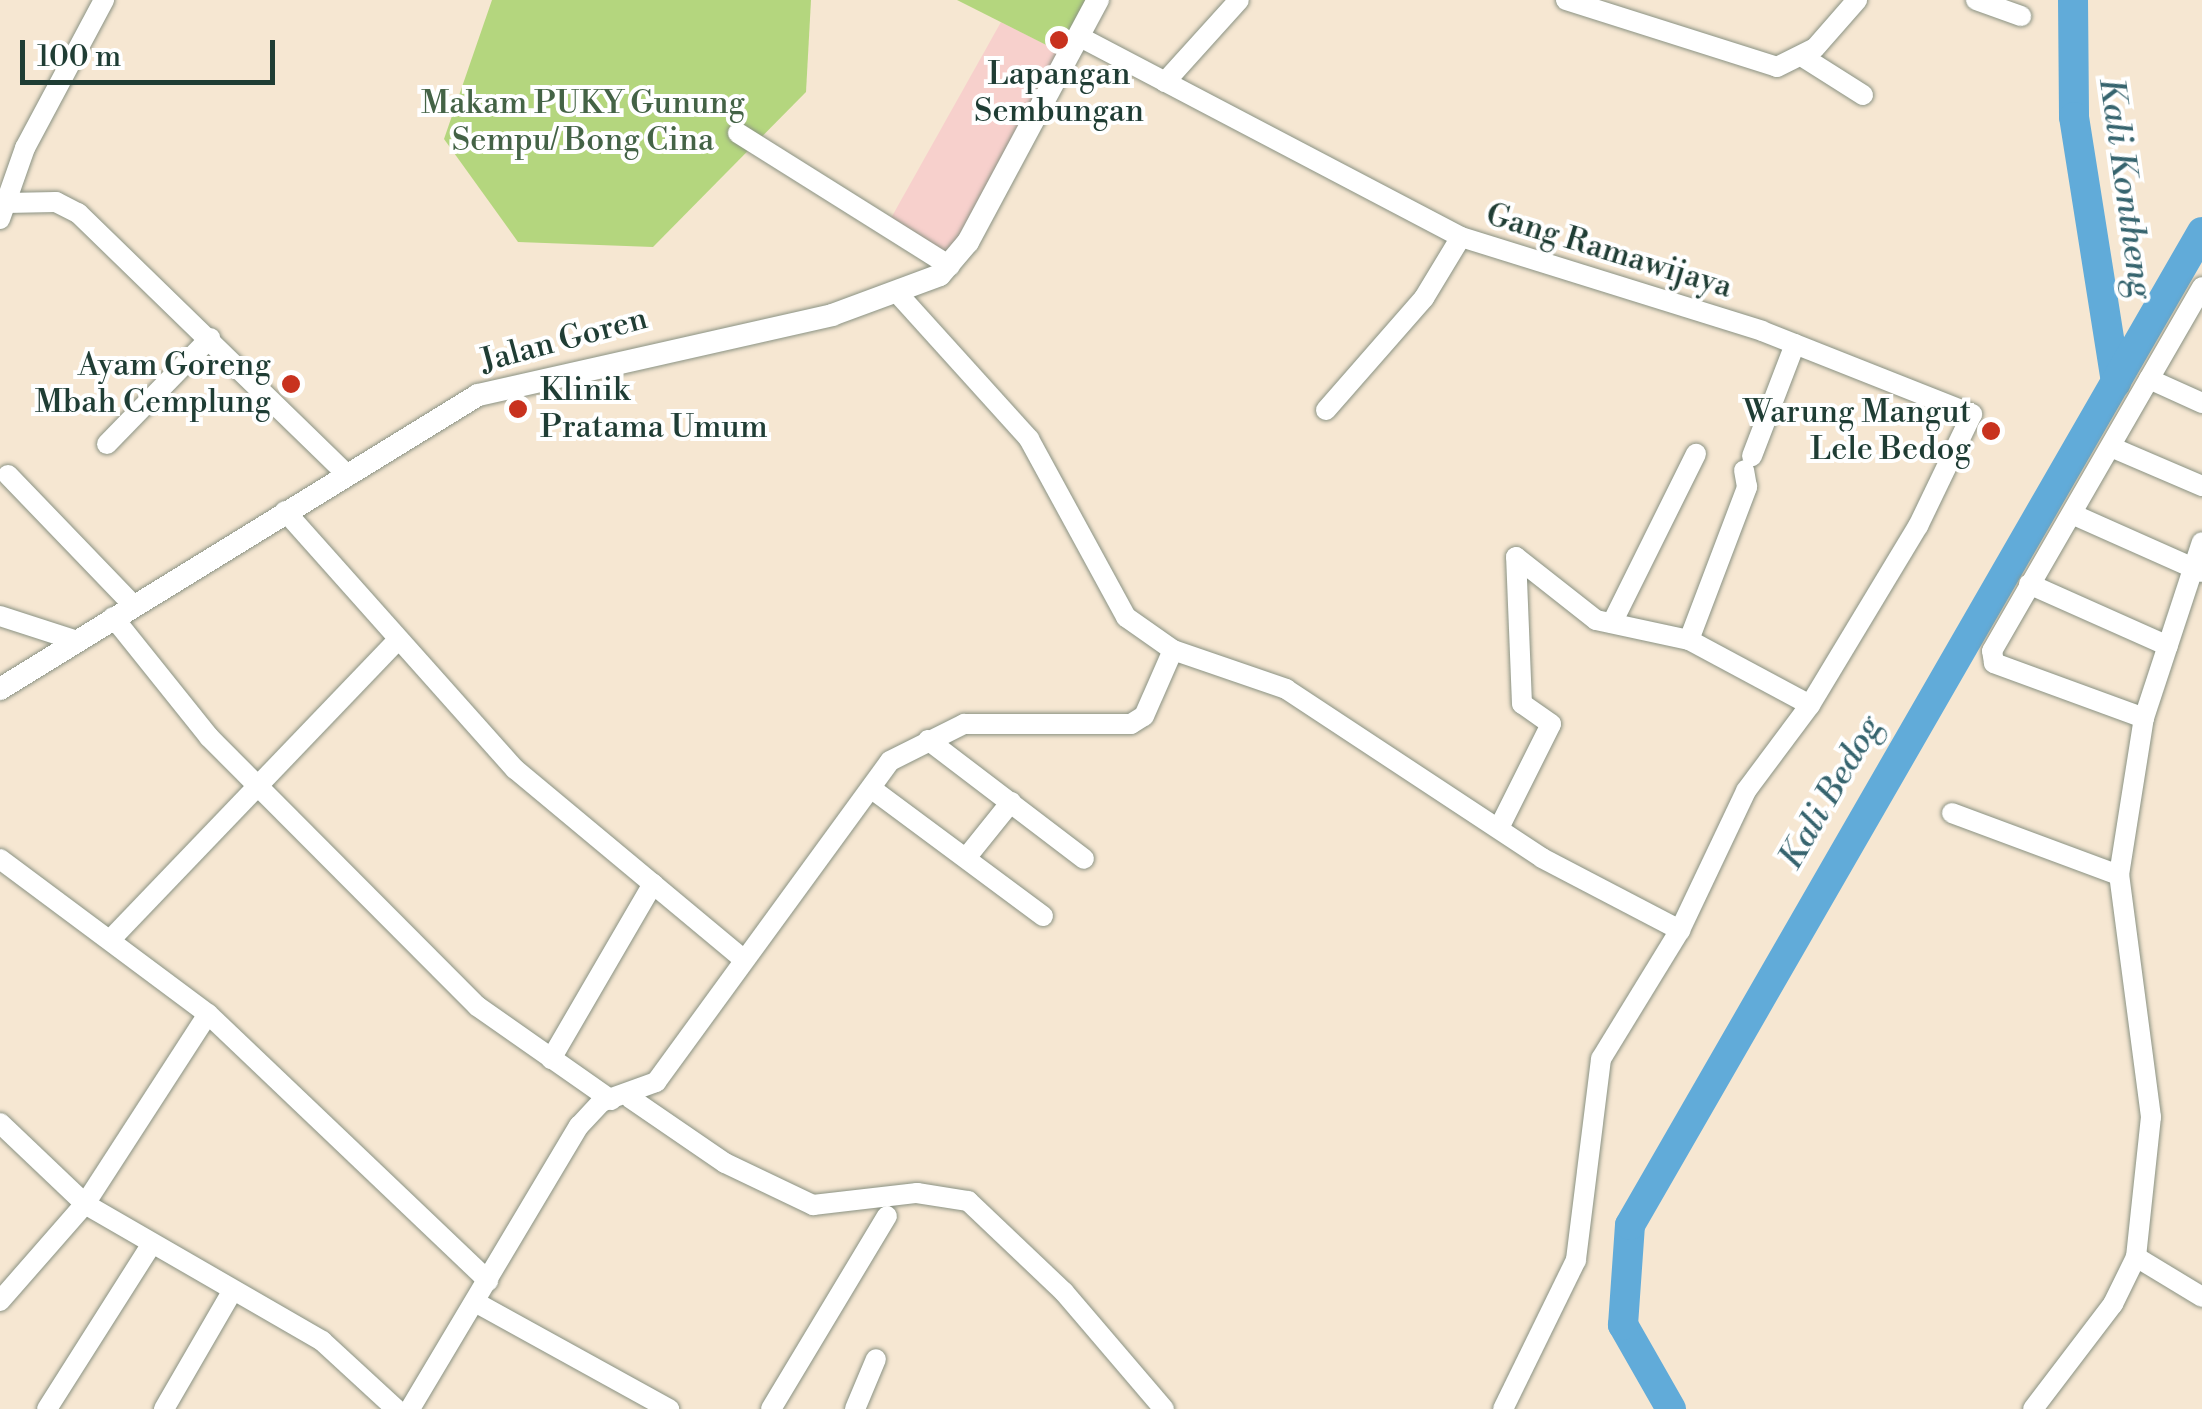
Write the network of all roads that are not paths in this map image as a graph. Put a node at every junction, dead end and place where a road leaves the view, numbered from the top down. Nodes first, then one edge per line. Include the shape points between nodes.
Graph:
1 (104, 0) edge
2 (1098, 0) edge
3 (1239, 0) edge
4 (1566, 0) edge
5 (1857, 0) edge
6 (1976, 0) edge
7 (2021, 16) dead end
8 (1080, 37) junction
9 (1804, 57) junction
10 (1165, 82) junction
11 (1863, 95) dead end
12 (738, 133) dead end
13 (3, 211) edge
14 (1461, 236) junction
15 (950, 266) junction
16 (2202, 287) edge
17 (900, 296) junction
18 (2197, 309) edge
19 (210, 338) junction
20 (1795, 344) junction
21 (2149, 379) junction
22 (2202, 402) edge
23 (1326, 410) dead end
24 (107, 444) dead end
25 (2111, 447) junction
26 (1696, 454) dead end
27 (344, 472) junction
28 (8, 475) dead end
29 (2202, 486) edge
30 (284, 511) junction
31 (2072, 514) junction
32 (2202, 542) edge
33 (2198, 569) edge
34 (2029, 584) junction
35 (123, 610) junction
36 (0, 616) edge
37 (1612, 622) junction
38 (40, 636) junction
39 (74, 640) junction
40 (398, 640) junction
41 (1688, 640) junction
42 (2168, 646) junction
43 (1173, 650) junction
44 (38, 664) junction
45 (0, 689) edge
46 (1810, 705) junction
47 (2144, 718) junction
48 (928, 740) junction
49 (255, 781) junction
50 (872, 789) junction
51 (1010, 802) junction
52 (1952, 813) dead end
53 (1499, 828) junction
54 (966, 858) junction
55 (0, 859) edge
56 (1084, 859) dead end
57 (2119, 875) junction
58 (653, 884) junction
59 (1043, 916) dead end
60 (1680, 930) junction
61 (112, 938) junction
62 (744, 960) junction
63 (208, 1014) junction
64 (551, 1059) junction
65 (620, 1099) junction
66 (0, 1123) edge
67 (86, 1204) junction
68 (887, 1216) dead end
69 (151, 1245) junction
70 (2136, 1257) junction
71 (488, 1281) junction
72 (230, 1295) junction
73 (2202, 1297) edge
74 (0, 1301) edge
75 (475, 1302) junction
76 (876, 1359) dead end
77 (47, 1409) edge
78 (164, 1409) edge
79 (396, 1409) edge
80 (410, 1409) edge
81 (668, 1409) edge
82 (771, 1409) edge
83 (855, 1409) edge
84 (1164, 1409) edge
85 (1503, 1409) edge
86 (2032, 1409) edge

1 - 13 street
2 - 8 street, Jalan Goren
3 - 10 street
4 - 9 street via 1767,66
5 - 9 street
6 - 7 street
8 - 10 street, Gang Ramawijaya
8 - 15 street, Jalan Goren
9 - 11 street
10 - 14 street, Gang Ramawijaya
12 - 15 street
13 - 19 street via 56,202 78,213
14 - 20 street, Gang Ramawijaya
14 - 23 street via 1424,298
15 - 17 street, Jalan Goren
16 - 18 street
17 - 27 street, Jalan Goren via 478,395
17 - 43 street via 1029,439 1106,595
18 - 21 street
19 - 24 street
19 - 27 street
20 - 41 street
20 - 46 street, Gang Ramawijaya via 1972,414 1918,526
21 - 22 street
21 - 25 street
25 - 29 street
25 - 31 street
26 - 37 street
27 - 30 street, Jalan Goren
28 - 35 street
30 - 35 street, Jalan Goren
30 - 40 street
31 - 33 street
31 - 34 street
32 - 33 street
33 - 42 street
34 - 42 street
34 - 47 street via 1994,663
35 - 39 street, Jalan Goren
35 - 49 street
36 - 38 street
37 - 41 street
37 - 53 street via 1596,620 1516,557 1522,704 1551,724
38 - 39 street
38 - 44 street
39 - 44 street, Jalan Goren
40 - 49 street
40 - 58 street via 515,769
41 - 46 street
42 - 47 street
43 - 48 street via 1144,716 1131,724 982,722
43 - 53 street via 1286,689
44 - 45 street, Jalan Goren
46 - 60 street via 1746,790
47 - 57 street
48 - 50 street via 908,745
48 - 51 street
49 - 61 street
49 - 64 street via 477,1006
50 - 54 street
50 - 62 street
51 - 54 street
51 - 56 street
52 - 57 street
53 - 60 street
54 - 59 street
55 - 61 street
57 - 70 street via 2150,1117
58 - 62 street
58 - 64 street
60 - 85 street via 1601,1059 1576,1260
61 - 63 street
62 - 65 street via 669,1066
63 - 67 street
63 - 71 street
64 - 65 street
65 - 71 street via 579,1126
65 - 84 street via 726,1163 813,1205 916,1193 968,1201 1064,1292
66 - 67 street
67 - 69 street
67 - 74 street
68 - 82 street
69 - 72 street
69 - 77 street
70 - 73 street
70 - 86 street via 2113,1304
71 - 75 street
72 - 78 street
72 - 79 street via 322,1341
75 - 80 street
75 - 81 street
76 - 83 street

